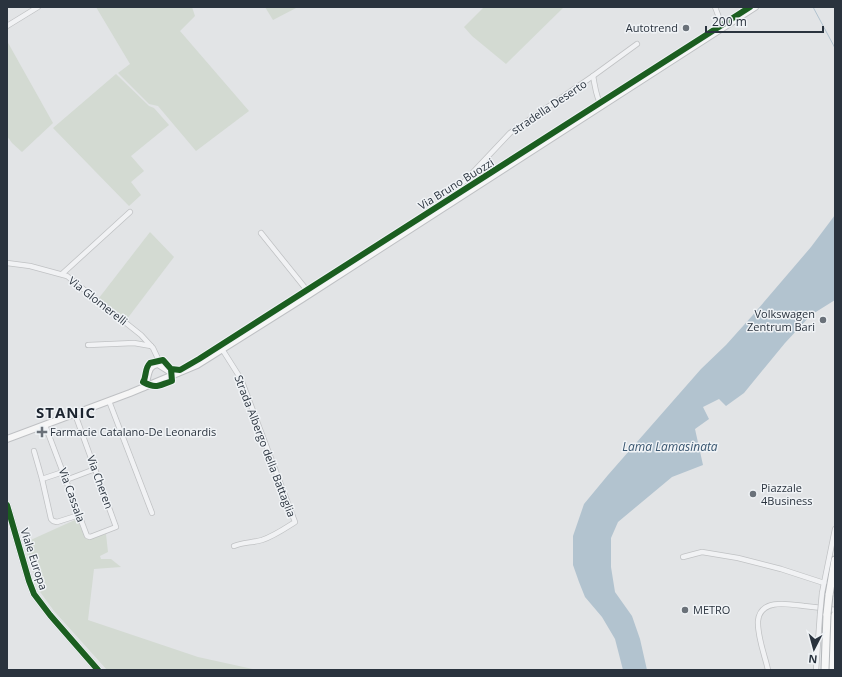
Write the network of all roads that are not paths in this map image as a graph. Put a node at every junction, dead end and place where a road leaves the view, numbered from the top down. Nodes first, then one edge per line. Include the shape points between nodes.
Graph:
1 (38, 7) edge
2 (715, 7) edge
3 (755, 7) edge
4 (7, 26) edge
5 (723, 28) junction
6 (637, 44) dead end
7 (593, 76) junction
8 (602, 106) junction
9 (458, 198) junction
10 (130, 212) dead end
11 (261, 233) dead end
12 (7, 263) edge
13 (62, 274) junction
14 (310, 294) junction
15 (141, 336) junction
16 (134, 343) junction
17 (88, 345) dead end
18 (151, 346) junction
19 (222, 349) junction
20 (155, 352) junction
21 (153, 365) junction
22 (163, 367) junction
23 (179, 373) junction
24 (149, 375) junction
25 (160, 380) junction
26 (144, 387) junction
27 (109, 401) junction
28 (75, 414) junction
29 (45, 425) junction
30 (8, 440) edge
31 (34, 452) dead end
32 (95, 469) junction
33 (63, 472) junction
34 (42, 479) junction
35 (66, 480) junction
36 (7, 505) edge
37 (152, 513) dead end
38 (79, 515) junction
39 (116, 527) joint
40 (835, 529) edge
41 (234, 546) dead end
42 (683, 557) dead end
43 (835, 560) edge
44 (824, 583) junction
45 (826, 594) junction
46 (835, 610) edge
47 (823, 614) junction
48 (835, 615) edge
49 (98, 670) edge
50 (768, 670) edge
51 (816, 670) edge
52 (825, 670) edge
53 (833, 670) edge

1 - 4 street
2 - 5 street
3 - 5 main road, Via Bruno Buozzi
5 - 8 main road, Via Bruno Buozzi
6 - 7 street, stradella Deserto
7 - 8 street
7 - 9 street, stradella Deserto via 510,133 460,186
8 - 9 main road, Via Bruno Buozzi
9 - 14 main road, Via Bruno Buozzi
10 - 13 street
11 - 14 street
12 - 13 street, Via Glomerelli
13 - 15 street, Via Glomerelli
14 - 19 main road, Via Bruno Buozzi
15 - 16 street
15 - 18 street, Via Glomerelli
16 - 17 street
16 - 18 street
18 - 20 street, Via Glomerelli
19 - 23 main road, Via Bruno Buozzi
19 - 41 street, Strada Albergo della Battaglia via 241,379 295,522 273,536
20 - 21 street
20 - 22 street, Via Glomerelli
21 - 22 main road
21 - 24 main road via 149,369
22 - 23 main road
22 - 25 main road via 166,374
23 - 25 main road, Via Bruno Buozzi
24 - 25 main road via 152,380
24 - 26 main road
25 - 26 main road, Via Bruno Buozzi
26 - 27 main road
27 - 28 main road
27 - 37 street
28 - 29 main road
28 - 32 street, Via Cheren
29 - 30 main road
29 - 33 street, Via Cassala
31 - 34 street
32 - 35 street
32 - 39 street, Via Cheren
33 - 34 street
33 - 35 street, Via Cassala
34 - 38 street via 53,521
35 - 38 street, Via Cassala
36 - 49 main road, Viale Europa via 34,594
38 - 39 street, Via Cassala via 87,536 90,537
40 - 44 street
42 - 44 street via 702,552 738,558
43 - 45 highway
44 - 45 street
45 - 47 highway, bridge
46 - 50 street via 780,603 763,609 759,615 759,629
47 - 51 street
47 - 52 highway
48 - 53 highway

